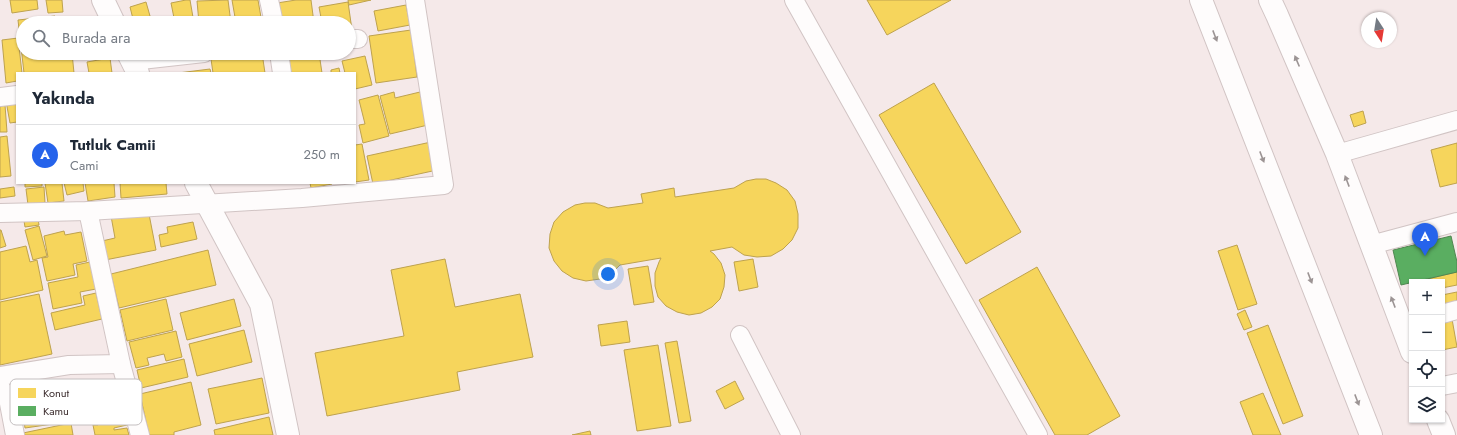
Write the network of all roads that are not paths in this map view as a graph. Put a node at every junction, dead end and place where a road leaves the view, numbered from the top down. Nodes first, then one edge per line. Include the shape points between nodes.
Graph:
1 (103, 0) edge
2 (269, 0) edge
3 (415, 0) edge
4 (794, 0) edge
5 (1201, 0) edge
6 (1270, 0) edge
7 (111, 16) edge
8 (272, 16) edge
9 (149, 60) edge
10 (280, 60) edge
11 (133, 62) edge
12 (282, 72) edge
13 (16, 95) edge
14 (0, 97) edge
15 (1457, 120) edge
16 (1336, 154) junction
17 (197, 184) edge
18 (301, 190) edge
19 (207, 203) junction
20 (88, 211) junction
21 (0, 213) edge
22 (1457, 222) edge
23 (1371, 245) junction
24 (1457, 310) edge
25 (1445, 313) edge
26 (1407, 323) edge
27 (740, 335) dead end
28 (1412, 351) edge
29 (121, 364) junction
30 (0, 376) edge
31 (125, 379) edge
32 (1457, 383) edge
33 (1445, 385) edge
34 (3, 395) edge
35 (10, 418) edge
36 (1439, 423) edge
37 (12, 425) edge
38 (137, 425) edge
39 (15, 435) edge
40 (140, 435) edge
41 (288, 435) edge
42 (791, 435) edge
43 (1038, 435) edge
44 (1371, 435) edge
45 (1444, 435) edge

1 - 7 street
2 - 8 street
3 - 18 street via 444,185
4 - 43 street
5 -> 44 street
16 -> 6 street
9 - 11 street
10 - 12 street
13 - 14 street
15 - 16 street
23 -> 16 street
17 - 19 street
18 - 19 street
19 - 20 street
19 - 41 street via 261,304
20 - 21 street
20 - 29 street
22 - 23 street
26 -> 23 street
24 - 25 street
26 - 28 street
27 - 42 street
29 - 30 street via 69,365
29 - 31 street
32 - 33 street
34 - 35 street
36 - 45 street
37 - 39 street
38 - 40 street

